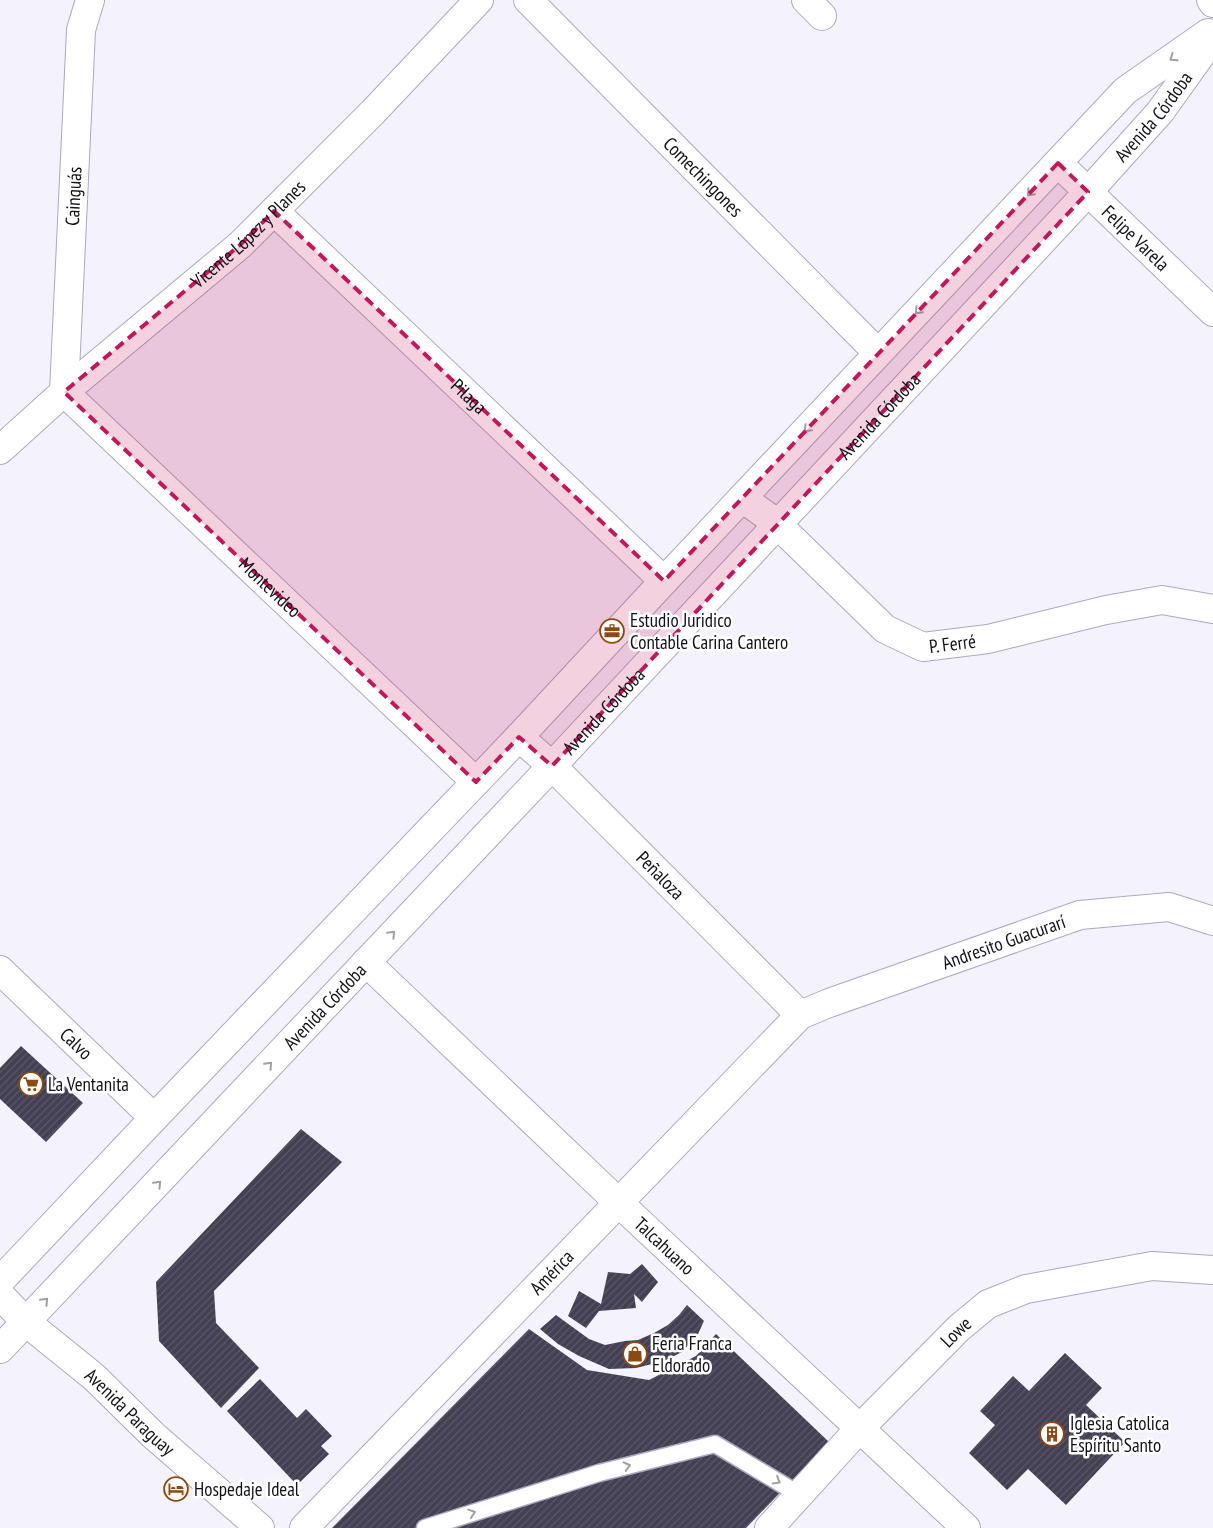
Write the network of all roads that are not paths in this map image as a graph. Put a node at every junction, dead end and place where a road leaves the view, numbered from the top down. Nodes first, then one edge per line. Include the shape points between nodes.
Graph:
1 (90, 0) edge
2 (479, 0) edge
3 (528, 0) edge
4 (1213, 30) edge
5 (1213, 38) edge
6 (1058, 163) junction
7 (1088, 192) junction
8 (274, 211) junction
9 (1213, 312) edge
10 (878, 353) junction
11 (64, 392) junction
12 (0, 450) edge
13 (742, 498) junction
14 (777, 524) junction
15 (664, 580) junction
16 (1213, 609) edge
17 (519, 737) junction
18 (552, 766) junction
19 (476, 782) junction
20 (1213, 921) edge
21 (366, 962) junction
22 (0, 970) edge
23 (800, 1015) junction
24 (154, 1118) junction
25 (619, 1203) junction
26 (1213, 1270) edge
27 (0, 1281) edge
28 (0, 1295) edge
29 (26, 1322) junction
30 (0, 1349) edge
31 (859, 1429) junction
32 (800, 1495) junction
33 (260, 1528) edge
34 (304, 1528) edge
35 (425, 1528) edge
36 (769, 1528) edge
37 (966, 1528) edge

1 - 11 street, Cainguás via 81,30
2 - 8 street, Vicente López y Planes
3 - 10 street, Comechingones
4 -> 6 street, Avenida Córdoba via 1125,91
5 - 7 street, Avenida Córdoba via 1160,112
6 - 7 street, Felipe Varela
6 -> 10 street, Avenida Córdoba
7 - 9 street, Felipe Varela
7 - 14 street, Avenida Córdoba
8 - 11 street, Vicente López y Planes via 240,245
8 - 15 street, Pilaga
10 -> 13 street, Avenida Córdoba
11 - 12 street, Vicente López y Planes
11 - 19 street, Montevideo
13 - 14 street, P. Ferré
13 - 15 street, Avenida Córdoba
14 - 16 street, P. Ferré via 885,629 923,647 988,639 1162,600
14 - 18 street, Avenida Córdoba
15 - 17 street, Avenida Córdoba
17 - 18 street, Peñaloza
17 - 19 street, Avenida Córdoba
21 -> 18 street, Avenida Córdoba
18 - 23 street, Peñaloza
19 - 24 street, Avenida Córdoba
20 - 23 street, Andresito Guacurarí via 1168,908 1080,915
21 - 25 street, Talcahuano
29 -> 21 street, Avenida Córdoba
22 - 24 street, Calvo
23 - 25 street, América
24 - 27 street, Avenida Córdoba
25 - 31 street, Talcahuano
25 - 34 street, América
26 - 31 street, Lowe via 1152,1266 1026,1289 988,1304 959,1328
28 - 29 street, Avenida Paraguay
29 - 30 street, Avenida Córdoba
29 - 33 street, Avenida Paraguay via 94,1377 153,1435
31 - 32 street, Lowe
31 - 37 street, Talcahuano
35 -> 32 lane via 599,1473 715,1444
32 - 36 street, Lowe

